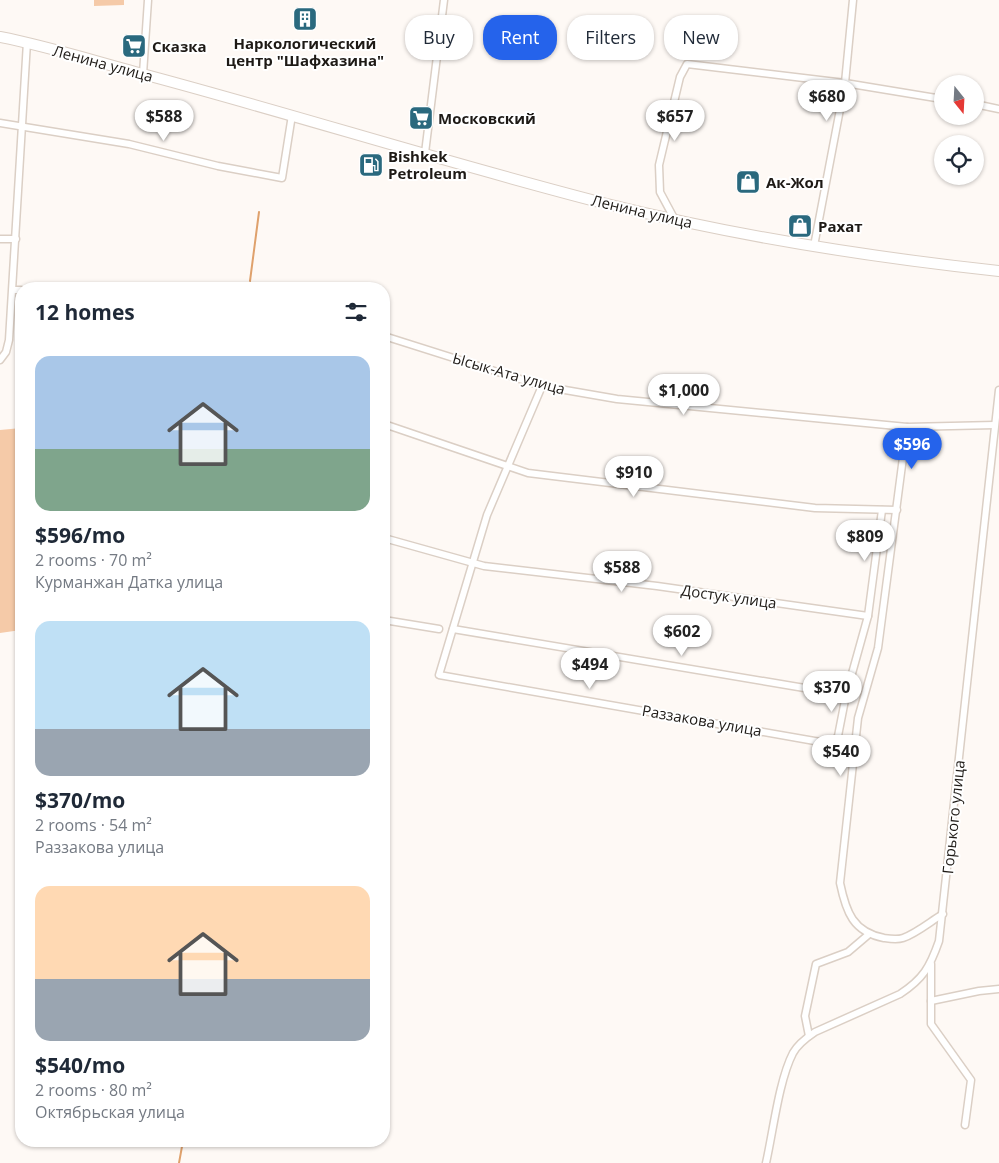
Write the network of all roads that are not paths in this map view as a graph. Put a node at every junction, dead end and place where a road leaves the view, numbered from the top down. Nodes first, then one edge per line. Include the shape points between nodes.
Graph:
1 (148, 0) edge
2 (444, 0) edge
3 (853, 0) edge
4 (0, 37) edge
5 (27, 42) junction
6 (143, 74) junction
7 (845, 83) junction
8 (934, 98) edge
9 (984, 106) edge
10 (999, 109) edge
11 (292, 115) junction
12 (0, 123) edge
13 (21, 126) junction
14 (425, 153) junction
15 (674, 220) junction
16 (0, 239) edge
17 (16, 239) junction
18 (814, 246) junction
19 (999, 271) edge
20 (13, 290) joint
21 (390, 338) edge
22 (0, 360) edge
23 (542, 386) junction
24 (999, 390) edge
25 (390, 426) edge
26 (995, 426) junction
27 (907, 427) junction
28 (508, 466) junction
29 (882, 510) junction
30 (897, 510) junction
31 (390, 540) edge
32 (472, 564) junction
33 (868, 616) junction
34 (390, 621) edge
35 (439, 629) dead end
36 (453, 629) junction
37 (846, 695) junction
38 (943, 914) junction
39 (868, 935) junction
40 (931, 964) junction
41 (999, 989) edge
42 (931, 1001) junction
43 (809, 1036) junction
44 (964, 1125) dead end
45 (766, 1163) edge

1 - 6 street
2 - 14 street
3 - 7 street
4 - 5 main road, Ленина улица
5 - 6 main road, Ленина улица
5 - 13 street
6 - 11 main road, Ленина улица
7 - 8 street
7 - 15 street via 687,64 680,77 659,165 660,192
7 - 18 street
9 - 10 street
11 - 13 street via 282,178 129,144
11 - 14 main road, Ленина улица
12 - 13 street
13 - 17 street
14 - 15 main road, Ленина улица
15 - 18 main road, Ленина улица
16 - 17 street
17 - 20 street
18 - 19 main road, Ленина улица
20 - 22 street via 9,340
21 - 23 street, Ысык-Ата улица
23 - 27 street, Ысык-Ата улица via 617,399
23 - 28 street, Раззакова улица
24 - 26 street, Горького улица
25 - 28 street
26 - 27 street, Ысык-Ата улица
26 - 38 street, Горького улица
27 - 30 street
28 - 29 street via 528,473 602,483 815,508
28 - 32 street, Раззакова улица
29 - 30 street
29 - 33 street
30 - 39 street via 878,648 858,718 840,883 851,917
31 - 32 street, Достук улица
32 - 33 street, Достук улица
32 - 36 street, Раззакова улица
33 - 37 street
34 - 35 street
36 - 37 street
36 - 37 street, Раззакова улица via 439,675 826,743 838,736
38 - 39 street via 902,938
38 - 40 street, Горького улица
39 - 43 street via 848,952 816,964 805,1016
40 - 42 street
40 - 43 street, Горького улица via 912,986 900,994
41 - 42 street
42 - 44 street via 931,1024 971,1080
43 - 45 street, Горького улица via 794,1052 787,1068

